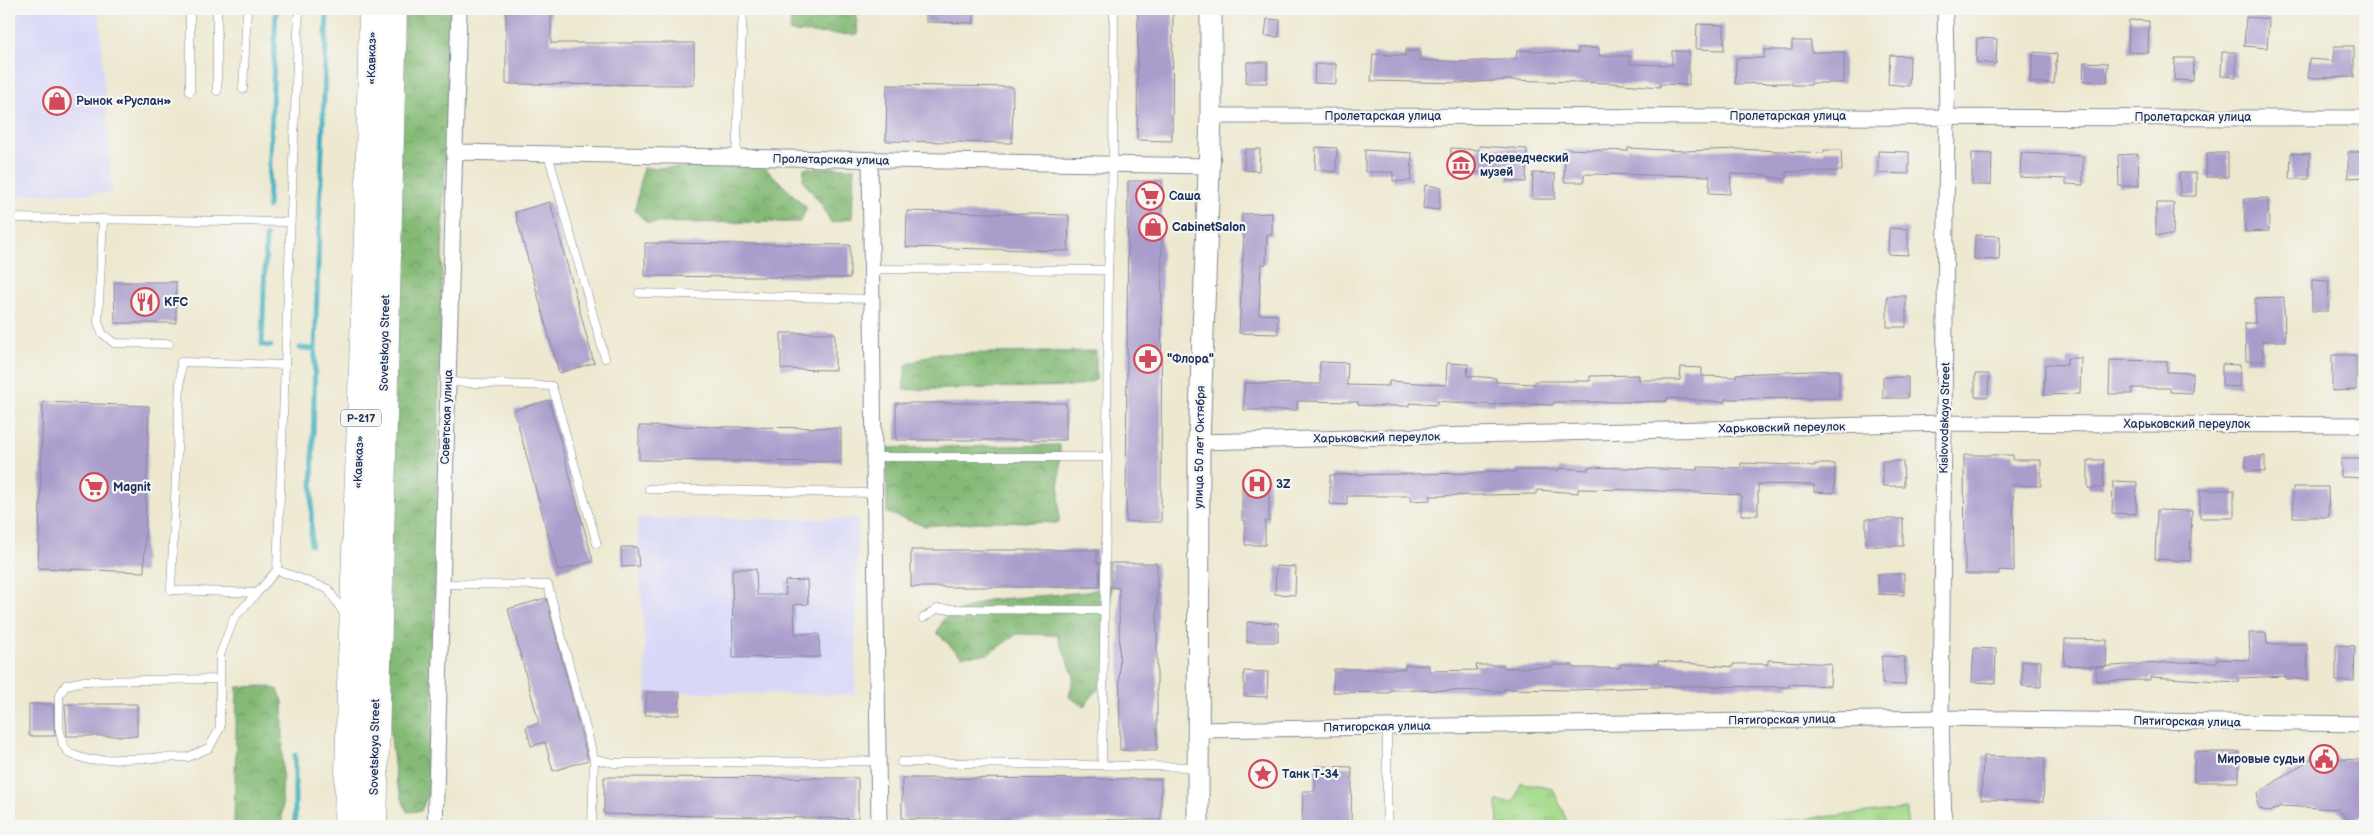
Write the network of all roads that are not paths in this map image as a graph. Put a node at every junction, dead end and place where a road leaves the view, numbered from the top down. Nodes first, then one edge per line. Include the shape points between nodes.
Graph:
1 (190, 9) edge
2 (217, 9) edge
3 (247, 9) edge
4 (299, 9) edge
5 (373, 9) edge
6 (393, 9) edge
7 (459, 9) edge
8 (743, 9) edge
9 (1114, 9) edge
10 (1211, 9) edge
11 (1944, 9) edge
12 (244, 89) dead end
13 (217, 91) dead end
14 (190, 92) dead end
15 (1211, 116) junction
16 (1947, 116) junction
17 (2365, 118) edge
18 (454, 152) junction
19 (548, 154) junction
20 (736, 158) junction
21 (870, 161) junction
22 (1114, 164) junction
23 (1209, 166) junction
24 (9, 218) edge
25 (103, 219) junction
26 (290, 222) junction
27 (871, 269) junction
28 (1108, 270) junction
29 (640, 293) dead end
30 (872, 299) junction
31 (169, 344) dead end
32 (605, 358) dead end
33 (285, 365) junction
34 (448, 382) junction
35 (1945, 423) junction
36 (2365, 425) edge
37 (360, 430) junction
38 (1198, 442) junction
39 (874, 456) junction
40 (1107, 457) junction
41 (649, 489) dead end
42 (874, 493) junction
43 (597, 544) dead end
44 (277, 570) junction
45 (442, 584) junction
46 (257, 593) junction
47 (1103, 610) junction
48 (345, 616) junction
49 (924, 618) dead end
50 (219, 679) junction
51 (351, 687) junction
52 (1941, 718) junction
53 (2365, 724) edge
54 (1387, 727) junction
55 (1199, 730) junction
56 (594, 758) junction
57 (878, 761) junction
58 (900, 762) dead end
59 (1102, 765) junction
60 (1198, 767) junction
61 (348, 826) edge
62 (373, 826) edge
63 (435, 826) edge
64 (592, 826) edge
65 (879, 826) edge
66 (1198, 826) edge
67 (1386, 826) edge
68 (1944, 826) edge

1 - 14 lane
2 - 13 lane
3 - 12 lane
4 - 26 lane
5 - 37 highway, «Кавказ» / Р-217
6 - 62 highway, Sovetskaya Street / Р-217
7 - 18 street, Советская улица
8 - 20 lane
9 - 22 lane
10 - 15 main road, улица 50 лет Октября
11 - 16 street, Kislovodskaya Street
15 - 16 street, Пролетарская улица
15 - 23 main road, улица 50 лет Октября
16 - 17 street, Пролетарская улица
16 - 35 street, Kislovodskaya Street
18 - 19 street, Пролетарская улица
18 - 34 street, Советская улица
19 - 20 street, Пролетарская улица
19 - 32 lane
20 - 21 street, Пролетарская улица
21 - 22 street, Пролетарская улица
21 - 27 street
22 - 23 street, Пролетарская улица
22 - 28 lane
23 - 38 main road, улица 50 лет Октября
24 - 25 lane
25 - 26 lane
25 - 31 lane via 98,322 102,333 114,342
26 - 33 lane
27 - 28 lane
27 - 30 street
28 - 40 lane
29 - 30 lane
30 - 39 street
33 - 44 lane
33 - 46 lane via 181,362 172,590
34 - 43 lane via 552,386
34 - 45 street, Советская улица
35 - 36 street, Харьковский переулок
35 - 38 street, Харьковский переулок
35 - 52 street, Kislovodskaya Street
37 - 48 street via 350,467
37 - 51 highway, «Кавказ» / Р-217
38 - 55 main road, улица 50 лет Октября
39 - 40 lane
39 - 42 street
40 - 47 lane
41 - 42 lane
42 - 57 street
44 - 46 lane
44 - 48 lane via 328,588
45 - 56 lane via 548,585
45 - 63 street, Советская улица
46 - 50 lane via 234,618 220,655
47 - 49 lane via 937,609
47 - 59 lane
48 - 51 street via 345,657
50 - 50 lane via 220,728 209,748 188,757 89,760 70,754 63,746 59,696 66,685 84,681
51 - 61 highway, «Кавказ» / Р-217
52 - 53 street, Пятигорская улица
52 - 54 street, Пятигорская улица
52 - 68 street, Kislovodskaya Street
54 - 55 street, Пятигорская улица
54 - 67 lane
55 - 60 main road, улица 50 лет Октября
56 - 57 lane via 614,763
56 - 64 lane
57 - 65 street
58 - 59 lane
59 - 60 lane
60 - 66 main road, улица 50 лет Октября

